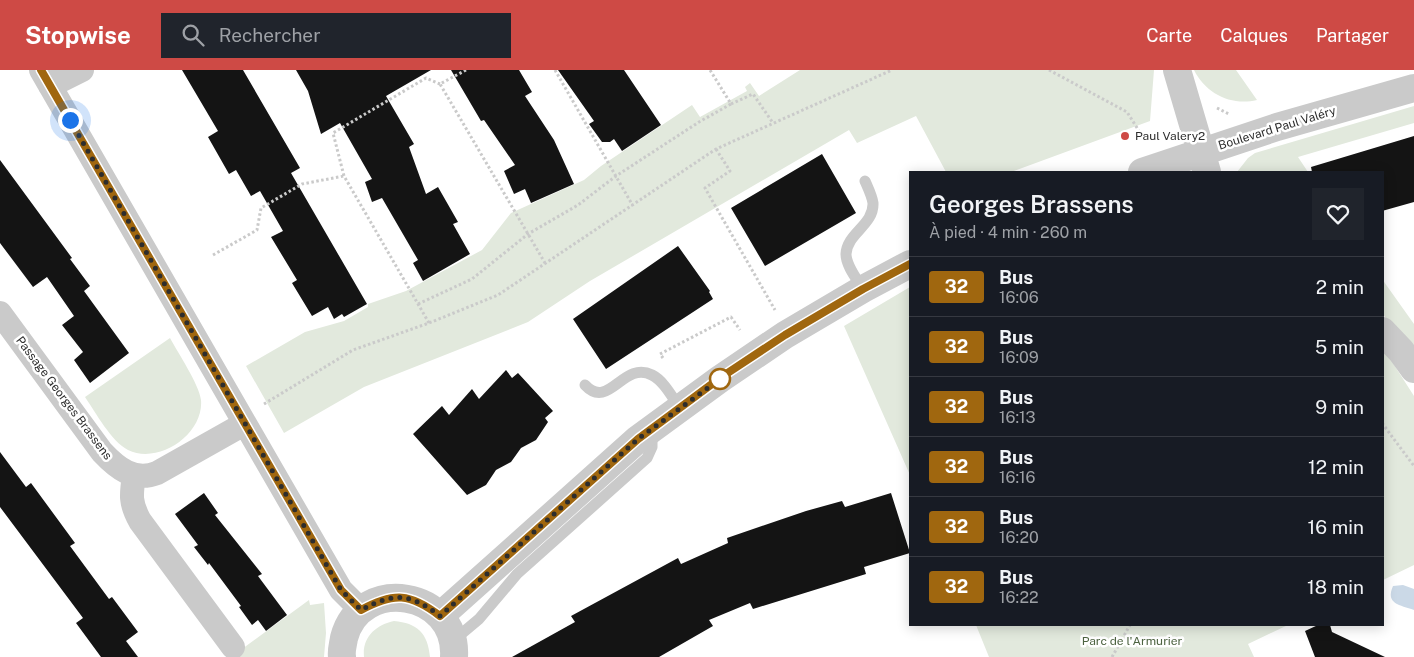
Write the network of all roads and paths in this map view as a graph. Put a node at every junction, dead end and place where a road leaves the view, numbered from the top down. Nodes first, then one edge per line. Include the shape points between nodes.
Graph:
1 (82, 70) edge
2 (466, 70) edge
3 (555, 70) edge
4 (710, 70) edge
5 (892, 70) edge
6 (1049, 70) edge
7 (1177, 70) edge
8 (45, 78) edge
9 (440, 84) junction
10 (1414, 88) edge
11 (731, 104) junction
12 (773, 124) junction
13 (1146, 140) dead end
14 (716, 149) junction
15 (1204, 162) edge
16 (1148, 171) edge
17 (344, 176) junction
18 (616, 176) junction
19 (865, 181) dead end
20 (633, 206) junction
21 (528, 234) junction
22 (213, 255) dead end
23 (545, 263) junction
24 (909, 265) edge
25 (863, 289) junction
26 (418, 304) junction
27 (0, 313) edge
28 (429, 323) junction
29 (740, 330) dead end
30 (1384, 332) edge
31 (785, 335) junction
32 (665, 361) dead end
33 (1414, 369) edge
34 (585, 385) dead end
35 (680, 408) junction
36 (244, 424) junction
37 (1384, 426) edge
38 (652, 429) junction
39 (1414, 466) edge
40 (134, 475) junction
41 (361, 610) junction
42 (440, 616) junction
43 (1129, 626) edge
44 (233, 647) dead end
45 (453, 649) edge
46 (342, 657) edge
47 (1112, 657) edge

1 - 8 street
2 - 9 path
3 - 18 path
4 - 11 path
5 - 12 path
6 - 13 path via 1128,112
7 - 15 street
8 - 36 street
9 - 17 path via 426,78 333,133
9 - 21 path
10 - 15 street, Boulevard Paul Valéry via 1277,127
11 - 12 path via 753,94
11 - 18 path
12 - 14 path
14 - 20 path
14 - 31 path via 730,171 705,188 774,308
15 - 16 street, Boulevard Paul Valéry
17 - 22 path via 302,184 261,208 257,230
17 - 26 path
18 - 20 path
18 - 21 path via 578,205
19 - 25 lane via 873,204 871,214 848,244 846,255
20 - 23 path
21 - 23 path
21 - 26 path via 472,279
23 - 28 path via 498,295
24 - 25 street
25 - 31 street
26 - 28 path
27 - 40 street, Passage Georges Brassens via 102,452 122,471
28 - 36 path via 353,350 266,401
29 - 32 path via 731,317 660,354
30 - 33 street
31 - 35 street
34 - 35 lane via 590,390 603,393 622,379 643,372 654,376
35 - 38 street
36 - 40 street via 157,472
36 - 41 street via 341,590
37 - 39 path
38 - 42 street via 609,463
38 - 45 lane via 652,446 647,458 517,574
40 - 44 street via 131,500 137,515
41 - 42 street via 380,600 402,597 422,602
41 - 46 street via 347,629
42 - 45 street via 450,630
43 - 47 path

